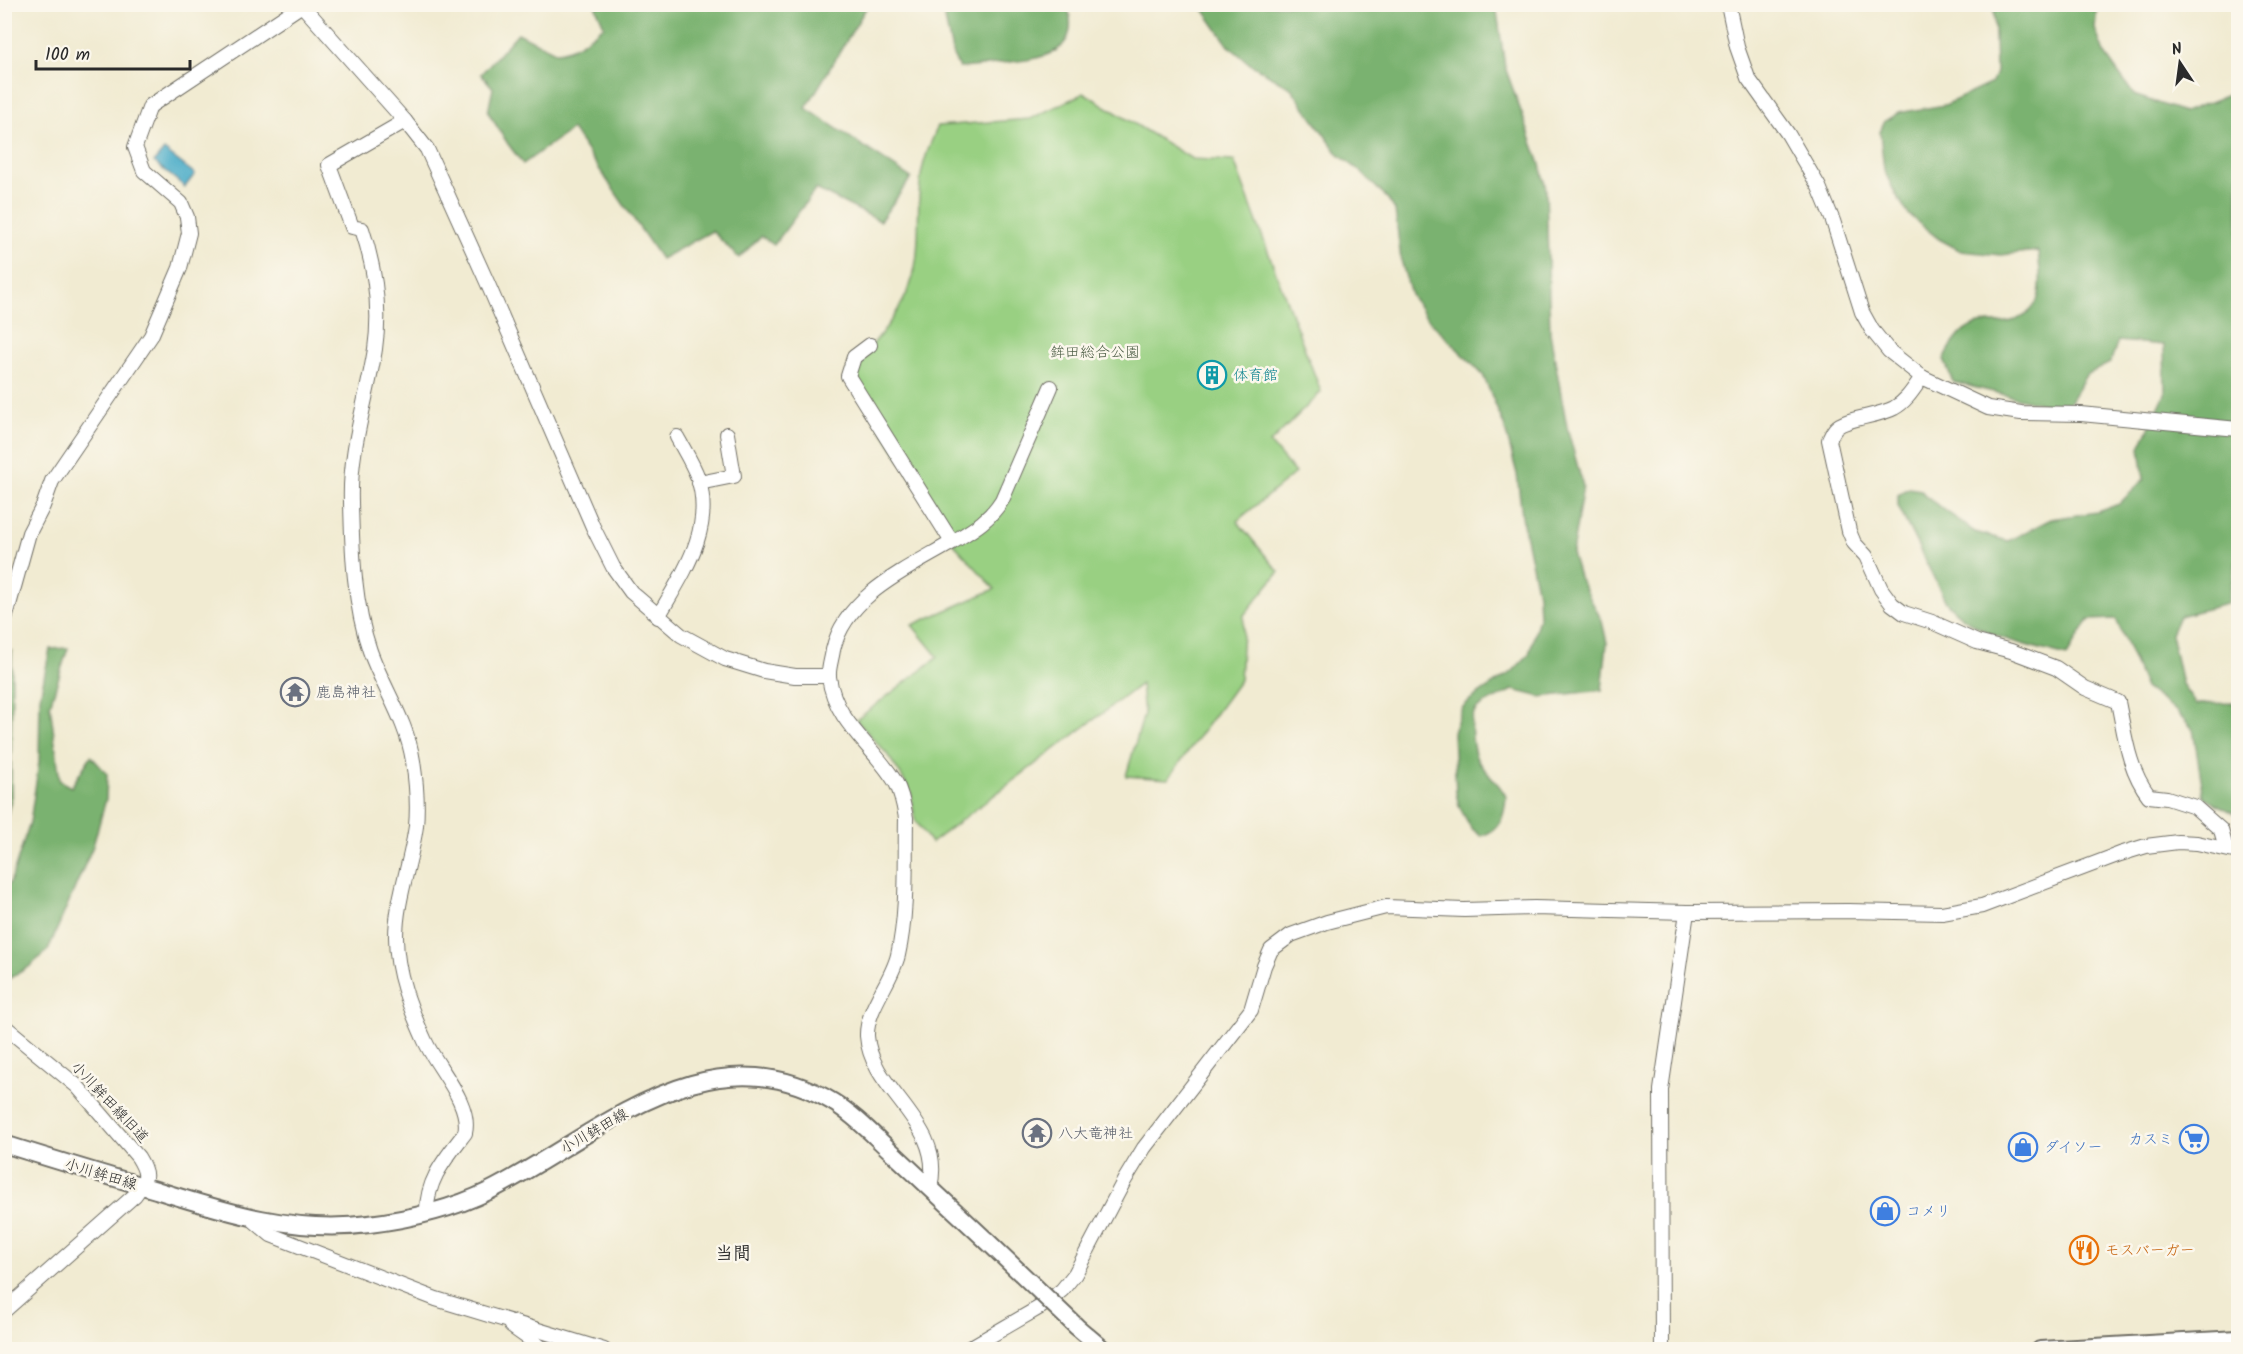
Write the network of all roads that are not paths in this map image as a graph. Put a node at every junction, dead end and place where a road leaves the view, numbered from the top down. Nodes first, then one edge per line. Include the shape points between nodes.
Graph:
1 (1728, 4) edge
2 (301, 5) edge
3 (405, 121) junction
4 (870, 345) dead end
5 (1922, 376) junction
6 (1051, 387) dead end
7 (2238, 429) edge
8 (727, 434) dead end
9 (677, 437) dead end
10 (699, 483) junction
11 (952, 542) junction
12 (658, 617) junction
13 (4, 623) edge
14 (829, 676) junction
15 (2232, 850) edge
16 (1688, 912) junction
17 (4, 1026) edge
18 (4, 1144) edge
19 (141, 1186) junction
20 (930, 1187) junction
21 (427, 1213) junction
22 (251, 1218) junction
23 (4, 1311) edge
24 (510, 1322) junction
25 (2238, 1339) edge
26 (545, 1350) edge
27 (604, 1350) edge
28 (966, 1350) edge
29 (1104, 1350) edge
30 (1662, 1350) edge
31 (2040, 1350) edge

1 - 5 street via 1748,78 1819,187 1862,312 1889,351
2 - 3 street
2 - 13 street via 150,106 135,147 144,171 181,203 187,217 189,233 180,268 151,336 52,482 30,533
3 - 12 street via 427,149 441,178 604,551 631,592
3 - 21 street via 329,165 352,227 362,229 376,289 376,343 356,441 351,505 363,626 413,760 416,828 396,922 396,951 415,1019 435,1063 464,1109 467,1126 430,1185
4 - 11 street via 854,357 848,376
5 - 7 street via 1988,408
5 - 15 street via 1899,405 1841,424 1829,440 1849,531 1866,555 1881,589 1904,614 2056,668 2085,688 2118,702 2128,755 2138,782 2149,796 2195,807 2221,830
6 - 11 street via 993,515
8 - 10 street via 734,476
9 - 10 street
10 - 12 street via 703,517 700,535
11 - 14 street via 876,590 851,614 841,626
12 - 14 street via 691,642 744,665 795,676
14 - 20 street via 847,724 897,784 903,801 903,928 894,970 868,1023 867,1035 876,1067 923,1136 932,1165
15 - 16 street via 2178,842 2146,846 1982,906 1942,913
16 - 28 street via 1386,907 1291,935 1271,950 1251,1010 1144,1148 1076,1274 1042,1306
16 - 30 street via 1661,1090
17 - 19 street, 小川鉾田線旧道 via 77,1086 138,1157 146,1170
18 - 19 main road, 小川鉾田線
19 - 22 main road, 小川鉾田線
19 - 23 street
20 - 21 main road, 小川鉾田線 via 852,1115 821,1095 775,1080 731,1076 700,1081 653,1097 490,1190
20 - 29 main road, 小川鉾田線, bridge
21 - 22 main road, 小川鉾田線 via 344,1226 296,1225
22 - 24 street via 271,1235 435,1299
24 - 26 street
24 - 27 street
25 - 31 main road

